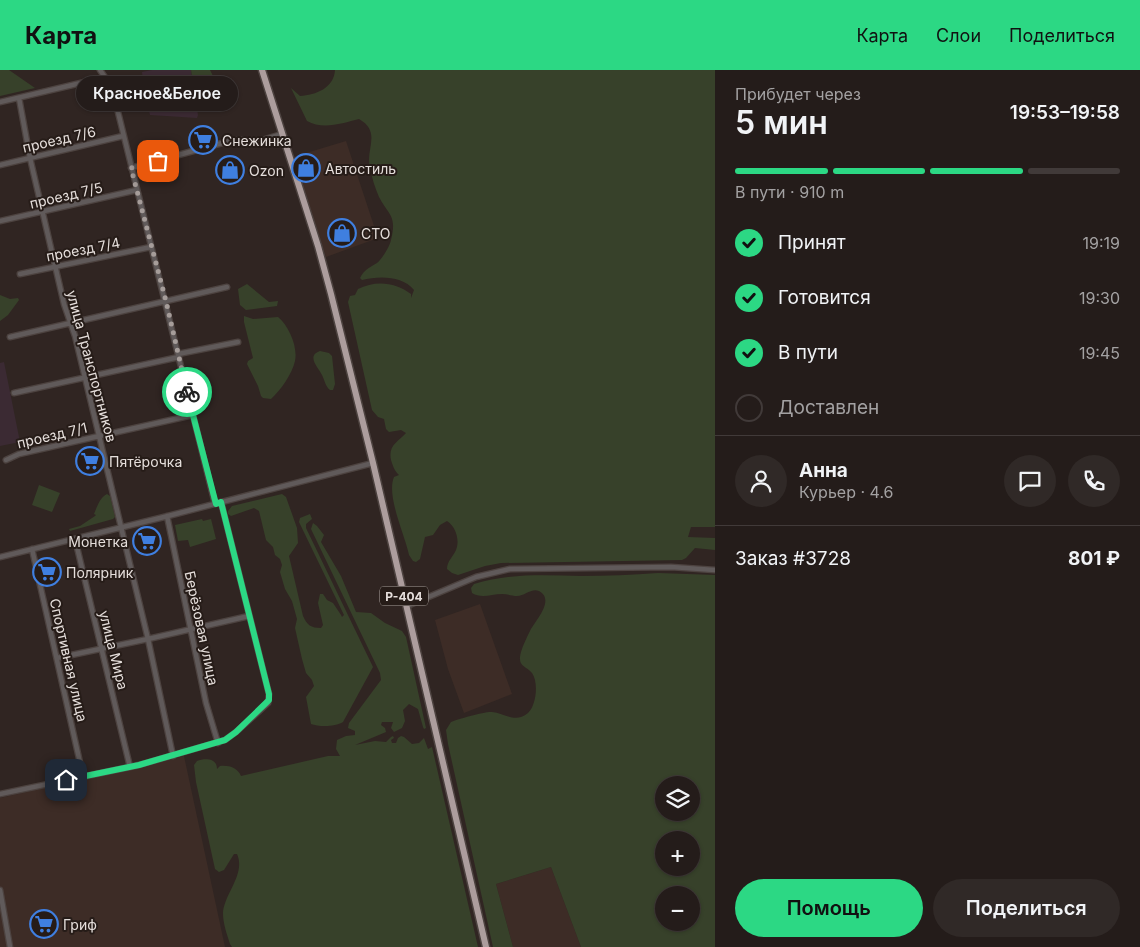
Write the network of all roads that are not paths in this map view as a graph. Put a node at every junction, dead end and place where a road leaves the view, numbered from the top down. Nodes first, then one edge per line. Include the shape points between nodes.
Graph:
1 (100, 70) edge
2 (262, 70) edge
3 (106, 80) junction
4 (19, 98) junction
5 (0, 102) edge
6 (282, 134) junction
7 (123, 136) junction
8 (30, 158) junction
9 (0, 165) edge
10 (131, 168) junction
11 (137, 190) junction
12 (42, 212) junction
13 (0, 221) edge
14 (151, 247) junction
15 (55, 266) junction
16 (20, 274) dead end
17 (227, 287) dead end
18 (166, 301) junction
19 (71, 323) junction
20 (10, 337) dead end
21 (238, 342) dead end
22 (179, 355) junction
23 (85, 377) junction
24 (14, 393) dead end
25 (193, 415) junction
26 (99, 436) junction
27 (6, 460) dead end
28 (373, 463) junction
29 (221, 502) junction
30 (216, 504) junction
31 (167, 516) junction
32 (121, 527) junction
33 (75, 539) junction
34 (32, 549) junction
35 (0, 557) edge
36 (715, 570) edge
37 (407, 606) junction
38 (249, 616) junction
39 (191, 629) junction
40 (148, 639) junction
41 (102, 649) junction
42 (57, 658) junction
43 (218, 743) junction
44 (172, 756) junction
45 (130, 767) junction
46 (83, 776) junction
47 (0, 794) edge
48 (0, 890) edge
49 (10, 947) edge
50 (486, 947) edge

1 - 3 street
2 - 6 highway, Р-404
3 - 4 street
3 - 7 street via 113,94
4 - 5 street
4 - 8 street, улица Транспортников
6 - 10 street via 262,140 234,140
6 - 28 highway, Р-404 via 325,268
7 - 8 street, проезд 7/6
7 - 10 street
8 - 9 street, проезд 7/6
8 - 12 street, улица Транспортников
10 - 11 street
11 - 12 street, проезд 7/5
11 - 14 street
12 - 13 street, проезд 7/5
12 - 15 street, улица Транспортников
14 - 15 street, проезд 7/4
14 - 18 street
15 - 16 street, проезд 7/4
15 - 19 street, улица Транспортников
17 - 18 street
18 - 19 street
18 - 22 street
19 - 20 street
19 - 23 street, улица Транспортников
21 - 22 street
22 - 23 street
22 - 25 street
23 - 24 street
23 - 26 street, улица Транспортников
25 - 26 street, проезд 7/1
25 - 30 street
26 - 27 street, проезд 7/1 via 19,454
26 - 32 street, улица Транспортников
28 - 29 street
28 - 37 highway, Р-404
29 - 30 street
29 - 38 street
30 - 31 street
31 - 32 street
31 - 39 street, Берёзовая улица
32 - 33 street
32 - 40 street, улица Транспортников
33 - 34 street
33 - 41 street, улица Мира
34 - 35 street
34 - 42 street, Спортивная улица
36 - 37 street via 671,567 510,569 476,578
37 - 50 highway, Р-404
38 - 39 street
38 - 43 street via 269,700 236,732
39 - 40 street
39 - 43 street, Берёзовая улица
40 - 41 street
40 - 44 street, улица Транспортников
41 - 42 street
41 - 45 street, улица Мира
42 - 46 street, Спортивная улица
43 - 44 street
44 - 45 street
45 - 46 street
46 - 47 street
48 - 49 street

